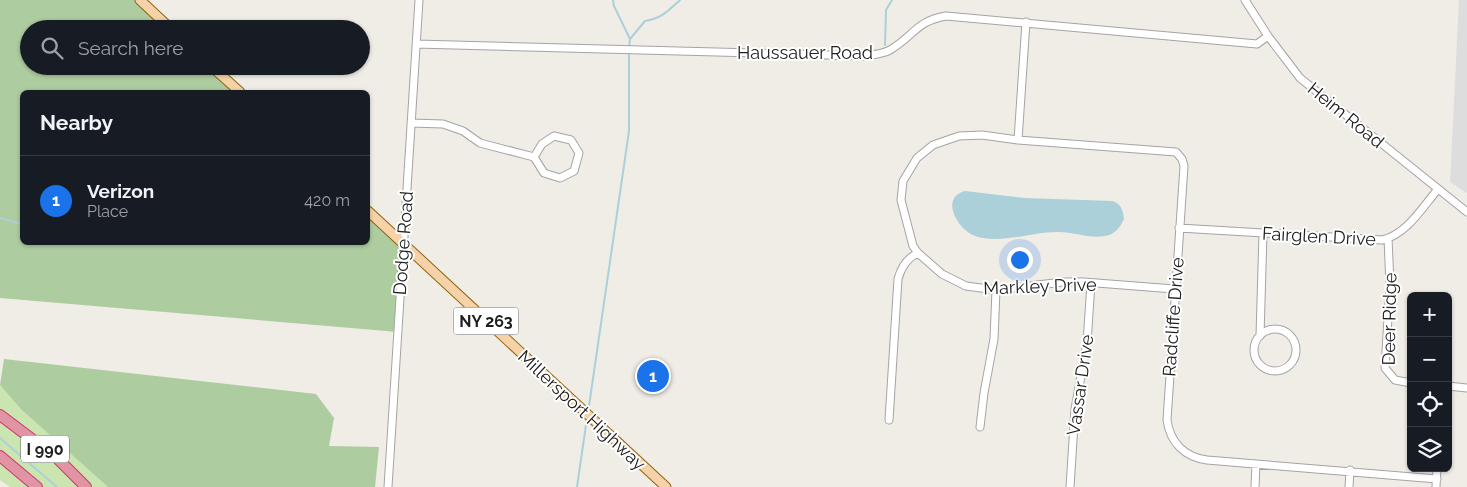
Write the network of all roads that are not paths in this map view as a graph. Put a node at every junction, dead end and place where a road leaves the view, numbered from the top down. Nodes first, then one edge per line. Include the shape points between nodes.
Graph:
1 (140, 0) edge
2 (419, 0) edge
3 (1245, 0) edge
4 (161, 20) edge
5 (1026, 22) junction
6 (1268, 36) junction
7 (416, 44) junction
8 (221, 75) edge
9 (238, 90) edge
10 (411, 123) junction
11 (1018, 140) junction
12 (534, 157) junction
13 (1438, 189) junction
14 (1467, 212) edge
15 (370, 213) edge
16 (1179, 228) junction
17 (1263, 233) junction
18 (1388, 238) junction
19 (403, 243) junction
20 (918, 252) junction
21 (1091, 283) junction
22 (1174, 289) junction
23 (996, 290) junction
24 (1260, 336) junction
25 (1407, 382) edge
26 (1452, 386) edge
27 (1467, 388) edge
28 (0, 415) edge
29 (888, 420) dead end
30 (980, 427) dead end
31 (0, 456) edge
32 (1256, 464) junction
33 (1350, 470) junction
34 (1437, 472) edge
35 (1437, 478) junction
36 (36, 487) edge
37 (86, 487) edge
38 (388, 487) edge
39 (666, 487) edge
40 (1070, 487) edge
41 (1255, 487) edge
42 (1349, 487) edge
43 (1436, 487) edge

1 - 4 main road
2 - 7 street, Dodge Road
3 - 6 street, Heim Road
5 - 6 street, Haussauer Road via 1257,44
5 - 7 street, Haussauer Road via 946,16 931,19 889,51 864,56
5 - 11 street
6 - 13 street, Heim Road via 1300,78
7 - 10 street, Dodge Road
8 - 9 main road
10 - 12 street via 443,124 463,131 480,143
10 - 19 street, Dodge Road
11 - 16 street, Radcliffe Drive via 1179,152 1184,166
11 - 20 street, Markley Drive via 982,135 959,136 933,145 917,158 903,181 901,200 913,246
12 - 12 street via 544,173 560,178 574,171 579,153 571,140 554,136 542,144
13 - 14 street, Heim Road
13 - 18 street, Fairglen Drive via 1405,228
15 - 19 main road, Millersport Highway / NY 263
16 - 17 street, Fairglen Drive
16 - 22 street, Radcliffe Drive
17 - 18 street, Fairglen Drive via 1374,240
17 - 24 street
18 - 25 street, Deer Ridge via 1390,284 1385,368 1395,380
19 - 38 street, Dodge Road
19 - 39 main road, Millersport Highway / NY 263
20 - 23 street, Markley Drive via 934,269 954,281
20 - 29 street via 902,267 898,279
21 - 22 street, Markley Drive
21 - 23 street, Markley Drive via 1063,282
21 - 40 street, Vassar Drive via 1087,342 1074,409
22 - 32 street, Radcliffe Drive via 1168,427 1180,449 1192,457
23 - 30 street via 994,339
24 - 24 street via 1254,349 1264,368 1278,371 1290,365 1296,353 1290,334 1278,329
26 - 27 street
28 - 37 highway, I 990 via 57,458
31 - 36 highway, I 990
32 - 33 street, Radcliffe Drive
32 - 41 street
33 - 35 street, Radcliffe Drive
33 - 42 street
34 - 35 street
35 - 43 street

